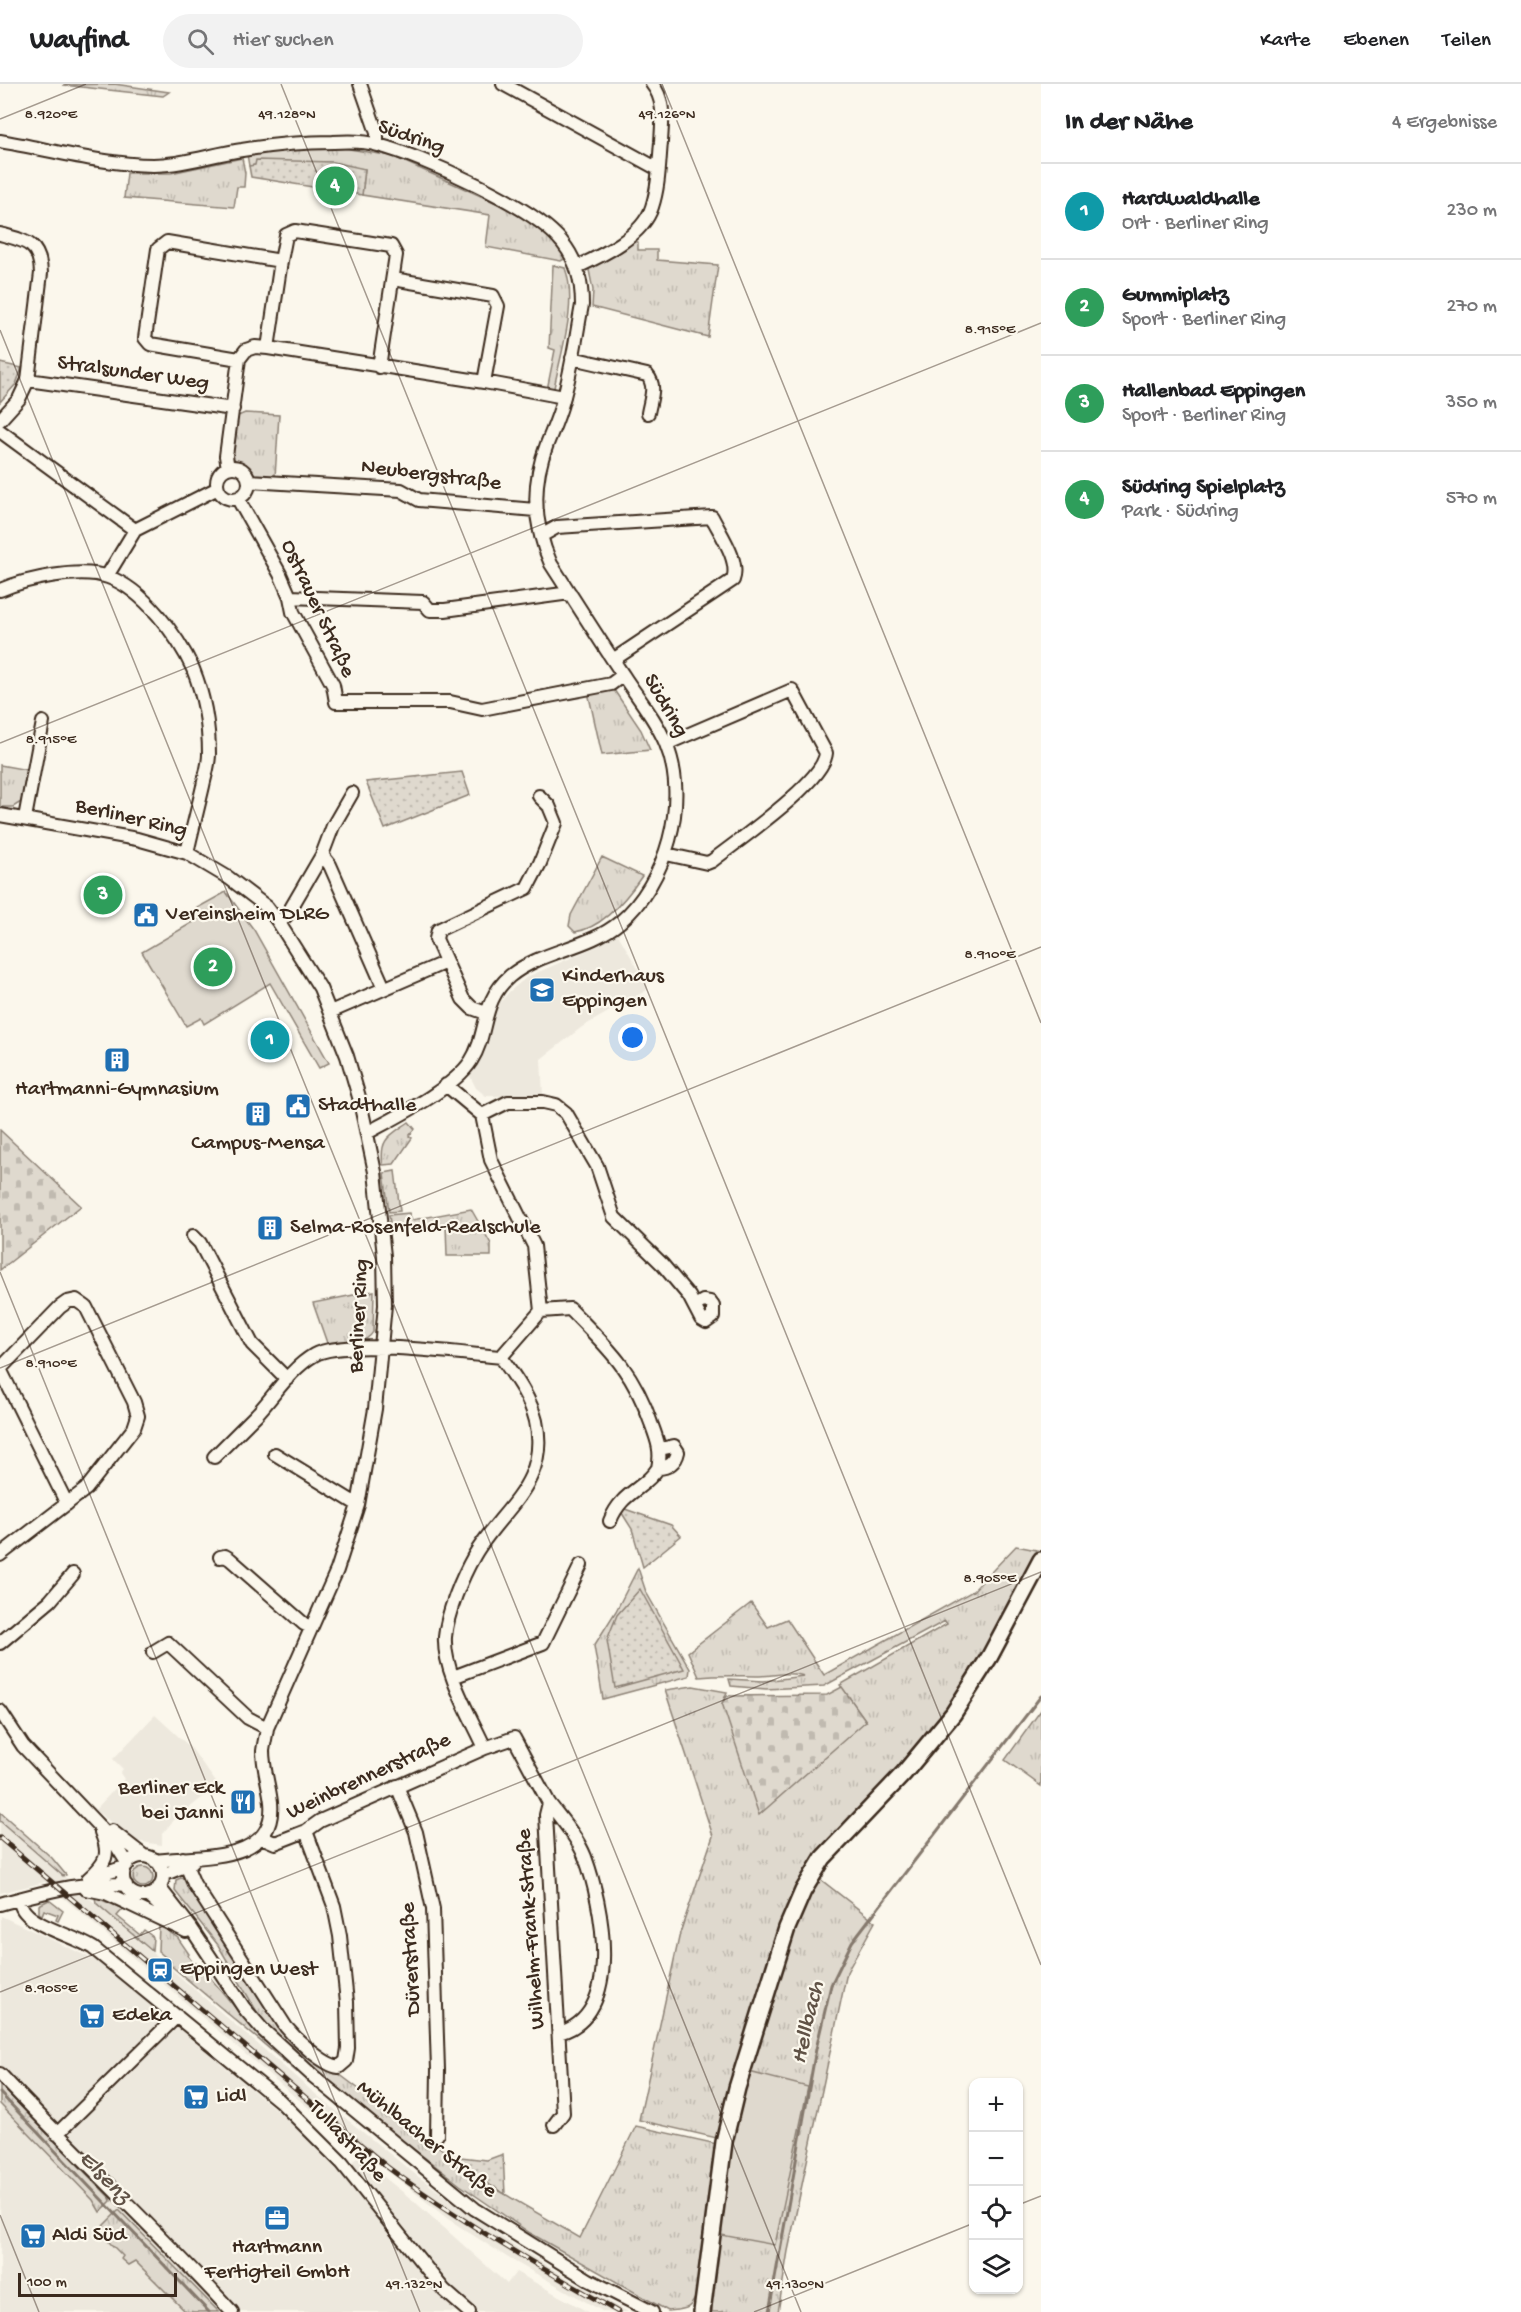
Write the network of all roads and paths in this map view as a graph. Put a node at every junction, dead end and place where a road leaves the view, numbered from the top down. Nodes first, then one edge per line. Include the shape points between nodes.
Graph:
1 (360, 84) edge
2 (503, 84) edge
3 (652, 84) edge
4 (0, 141) edge
5 (377, 144) junction
6 (658, 169) junction
7 (0, 234) edge
8 (280, 261) junction
9 (577, 267) junction
10 (393, 279) junction
11 (268, 348) junction
12 (572, 358) junction
13 (239, 359) junction
14 (379, 367) junction
15 (28, 380) junction
16 (484, 382) junction
17 (564, 397) junction
18 (233, 409) junction
19 (648, 413) dead end
20 (0, 420) edge
21 (0, 431) edge
22 (228, 468) junction
23 (249, 482) junction
24 (218, 488) junction
25 (238, 499) junction
26 (535, 510) junction
27 (135, 530) junction
28 (541, 536) junction
29 (107, 576) junction
30 (0, 590) edge
31 (570, 593) junction
32 (290, 597) junction
33 (613, 660) junction
34 (623, 675) junction
35 (42, 722) dead end
36 (666, 744) junction
37 (352, 792) dead end
38 (539, 796) dead end
39 (0, 815) edge
40 (25, 818) junction
41 (187, 853) junction
42 (666, 854) junction
43 (322, 855) junction
44 (279, 923) junction
45 (446, 962) junction
46 (384, 988) junction
47 (330, 1012) junction
48 (486, 1013) junction
49 (446, 1085) junction
50 (482, 1114) junction
51 (367, 1133) junction
52 (193, 1236) dead end
53 (695, 1306) dead end
54 (541, 1311) junction
55 (382, 1348) junction
56 (501, 1357) junction
57 (287, 1379) junction
58 (660, 1449) junction
59 (275, 1454) dead end
60 (214, 1457) dead end
61 (658, 1468) junction
62 (67, 1504) junction
63 (357, 1505) junction
64 (610, 1521) dead end
65 (0, 1556) edge
66 (220, 1557) dead end
67 (1041, 1560) edge
68 (581, 1565) dead end
69 (73, 1574) dead end
70 (310, 1627) junction
71 (0, 1643) edge
72 (153, 1652) dead end
73 (453, 1677) junction
74 (0, 1711) edge
75 (267, 1728) junction
76 (514, 1738) joint
77 (485, 1748) junction
78 (397, 1786) junction
79 (76, 1801) junction
80 (549, 1803) junction
81 (98, 1826) junction
82 (306, 1831) junction
83 (261, 1837) junction
84 (150, 1859) junction
85 (185, 1862) junction
86 (127, 1865) junction
87 (88, 1879) junction
88 (161, 1881) junction
89 (126, 1885) junction
90 (70, 1886) junction
91 (148, 1895) junction
92 (19, 1899) junction
93 (0, 1904) edge
94 (186, 1931) junction
95 (208, 1957) junction
96 (177, 2016) junction
97 (559, 2033) junction
98 (0, 2074) edge
99 (554, 2125) dead end
100 (57, 2134) junction
101 (437, 2136) dead end
102 (232, 2312) edge
103 (469, 2312) edge
104 (652, 2312) edge
105 (702, 2312) edge

1 - 5 street
2 - 6 street
3 - 6 street via 662,101
4 - 5 street, Südring via 155,165 294,144
5 - 9 street, Südring via 468,181 540,220 562,241
6 - 9 street via 651,210 637,230 617,246
7 - 15 street via 24,240 36,249 41,260
8 - 10 street via 286,235 295,231 391,246 396,255
8 - 11 street
8 - 13 street via 167,242 158,249 145,338 150,344
9 - 12 street, Südring via 582,305
10 - 14 street
10 - 16 street via 493,296 498,306
11 - 13 street via 246,350
11 - 14 street
12 - 17 street, Südring
12 - 19 street via 647,375 653,389
13 - 18 street
14 - 16 street
15 - 18 street, Stralsunder Weg
15 - 20 street via 19,399
16 - 17 street
17 - 26 street, Südring via 546,445
18 - 22 street via 226,456
21 - 27 street
22 - 23 street via 242,470
22 - 24 street via 219,476
23 - 25 street
23 - 26 street, Neubergstraße via 401,490 419,500
24 - 25 street via 225,497
24 - 27 street
25 - 32 street, Ostrauer Straße
26 - 28 street, Südring
27 - 29 street
28 - 31 street, Südring via 551,564
28 - 33 street via 557,527 712,517 734,564 733,580
29 - 30 street via 70,573
29 - 41 street via 132,590 155,611 193,668 203,698 209,757
31 - 32 street via 445,610 430,610 423,602
31 - 33 street, Südring
32 - 34 street, Ostrauer Straße via 293,612 333,686 336,702 450,702 482,709 611,684
33 - 34 street, Südring
34 - 36 street, Südring
35 - 40 street
36 - 42 street, Südring via 675,801
36 - 42 street via 792,690 826,753 809,784 712,861
37 - 43 street
38 - 45 street via 549,806 556,823 527,888 438,930 436,939
39 - 40 street, Berliner Ring
40 - 41 street, Berliner Ring via 151,842
41 - 44 street, Berliner Ring via 229,878 267,907
42 - 48 street, Südring via 653,881 619,923 509,977
43 - 44 street
43 - 46 street via 330,865
44 - 47 street, Berliner Ring
45 - 46 street
45 - 48 street via 463,999 472,1008
46 - 47 street
47 - 51 street, Berliner Ring via 360,1097
48 - 49 street, Südring via 470,1063
49 - 50 street
49 - 51 street, Südring
50 - 53 street via 508,1102 543,1102 566,1113 597,1166 614,1217 662,1264
50 - 54 street via 491,1160 534,1246
51 - 55 street, Berliner Ring via 384,1256 386,1305
52 - 57 street via 252,1344
54 - 56 street
54 - 58 street via 570,1309 617,1358 631,1376
55 - 56 street
55 - 57 street via 323,1352
55 - 63 street, Berliner Ring
56 - 73 street via 525,1392 536,1420 538,1446 523,1493 474,1556 455,1600 445,1637
57 - 60 street
58 - 61 street
58 - 61 street via 675,1446 678,1452 675,1461
59 - 63 street
61 - 64 street via 615,1508
62 - 62 street via 86,1489 134,1428 138,1416 87,1307 76,1300 60,1307 0,1369
62 - 65 street
63 - 70 street, Berliner Ring via 337,1570
66 - 70 street via 230,1558
67 - 105 main road via 990,1656 953,1714 904,1773 830,1850 802,1891 787,1928 729,2120
68 - 73 street via 543,1643
69 - 71 street via 50,1601
70 - 75 street, Berliner Ring
72 - 75 street via 168,1643 248,1718
73 - 77 street
74 - 79 street via 23,1746
75 - 83 street, Berliner Ring via 263,1753 271,1804
76 - 77 street, Weinbrennerstraße
76 - 80 street, Wilhelm-Frank-Straße
77 - 78 street, Weinbrennerstraße
78 - 82 street, Weinbrennerstraße
78 - 101 street, Dürerstraße via 416,1832 433,1909
79 - 81 street
79 - 84 street
80 - 97 street, Wilhelm-Frank-Straße via 546,1815
80 - 97 street via 584,1856 604,1940 603,1977 592,2006 572,2030
81 - 86 street via 114,1842
81 - 87 street via 106,1844 106,1857
82 - 83 street, Weinbrennerstraße via 275,1842
82 - 85 street via 334,1906 340,1936 348,2048 346,2061 339,2067 331,2065 286,2027 216,1920
83 - 85 street, Weinbrennerstraße via 235,1853
84 - 85 street, Weinbrennerstraße
84 - 86 street via 135,1858
84 - 88 street via 160,1867
85 - 88 street, Weinbrennerstraße
86 - 87 street, Mühlbacher Straße
86 - 89 street via 123,1876
87 - 90 street, Mühlbacher Straße
88 - 91 street
88 - 95 street, Mühlbacher Straße
89 - 90 street, Mühlbacher Straße
89 - 91 street via 135,1894
90 - 92 street, Mühlbacher Straße
90 - 94 street, Mühlbacher Straße via 106,1893
91 - 94 street, Mühlbacher Straße
92 - 93 street, Mühlbacher Straße
92 - 96 street, Tullastraße via 24,1911 35,1921 93,1948
94 - 95 street, Mühlbacher Straße
95 - 104 street, Mühlbacher Straße via 244,2008 284,2050 475,2209 590,2280
96 - 100 street
96 - 103 street, Tullastraße via 280,2101 342,2163 444,2290
97 - 99 street, Wilhelm-Frank-Straße via 562,2113
98 - 100 street
100 - 102 street

